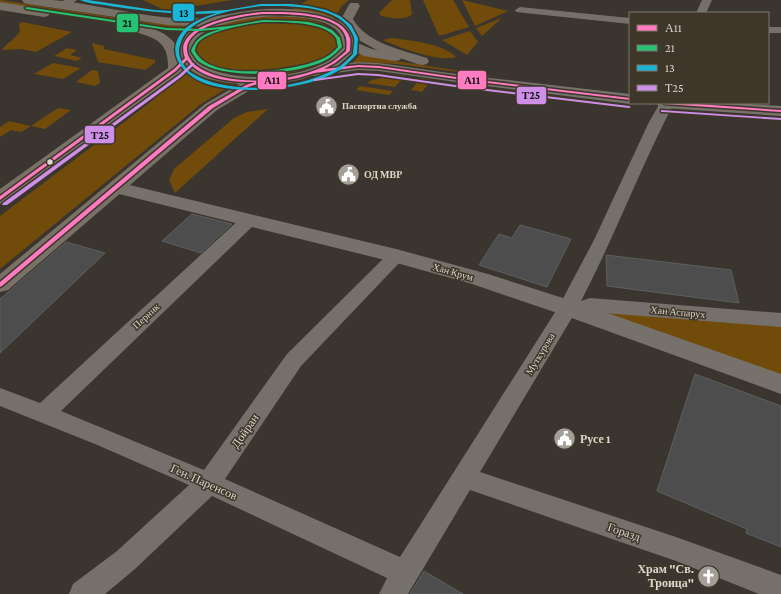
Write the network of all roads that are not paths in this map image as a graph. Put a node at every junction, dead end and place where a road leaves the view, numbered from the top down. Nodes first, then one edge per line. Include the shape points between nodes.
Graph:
1 (28, 0) edge
2 (294, 0) edge
3 (707, 0) edge
4 (68, 3) edge
5 (358, 3) edge
6 (0, 6) edge
7 (520, 10) dead end
8 (702, 12) edge
9 (262, 13) junction
10 (227, 19) junction
11 (629, 21) edge
12 (339, 26) junction
13 (133, 27) junction
14 (769, 30) edge
15 (781, 30) edge
16 (189, 40) junction
17 (350, 44) junction
18 (187, 58) junction
19 (422, 62) junction
20 (175, 70) junction
21 (314, 72) junction
22 (264, 81) junction
23 (629, 91) edge
24 (629, 99) edge
25 (769, 102) edge
26 (781, 102) edge
27 (666, 104) edge
28 (681, 104) edge
29 (781, 111) edge
30 (117, 188) junction
31 (0, 198) edge
32 (249, 220) junction
33 (396, 256) junction
34 (0, 285) edge
35 (573, 309) junction
36 (781, 320) edge
37 (781, 384) edge
38 (0, 397) edge
39 (44, 413) junction
40 (465, 478) junction
41 (209, 483) junction
42 (406, 573) junction
43 (781, 588) edge
44 (83, 594) edge
45 (393, 594) edge

1 - 4 main road
2 - 9 main road
3 - 8 street
4 - 10 main road via 168,21 200,22
5 - 12 main road via 340,16
5 - 19 main road via 347,19 359,35
6 - 13 main road
7 - 11 street
9 - 10 main road
9 - 12 main road via 306,14
10 - 16 main road via 204,28
12 - 17 main road via 347,33
13 - 16 main road via 171,32
13 - 20 main road via 154,33 169,42 175,56
14 - 15 street
16 - 18 main road via 185,52
17 - 19 main road via 369,53
17 - 21 main road via 348,51 341,58 330,66
18 - 20 main road
18 - 22 main road via 194,66 223,77
19 - 23 main road
20 - 31 main road
21 - 22 main road
21 - 24 main road via 358,66 379,67
22 - 30 main road via 247,86 212,107
25 - 26 main road
27 - 35 street, Муткурова via 587,273
28 - 29 main road
30 - 32 main road, Хан Крум
30 - 34 main road
32 - 33 main road, Хан Крум
32 - 39 street, Перник
33 - 35 main road, Хан Крум
33 - 41 street, Дойран via 294,360
35 - 36 street, Хан Аспарух via 590,305
35 - 37 main road, Хан Крум
35 - 40 street, Муткурова
38 - 39 street, Ген. Паренсов
39 - 41 street, Ген. Паренсов
40 - 42 street, Муткурова
40 - 43 street, Горазд via 676,549
41 - 42 street, Ген. Паренсов
41 - 44 street, Дойран via 126,560
42 - 45 street, Муткурова

